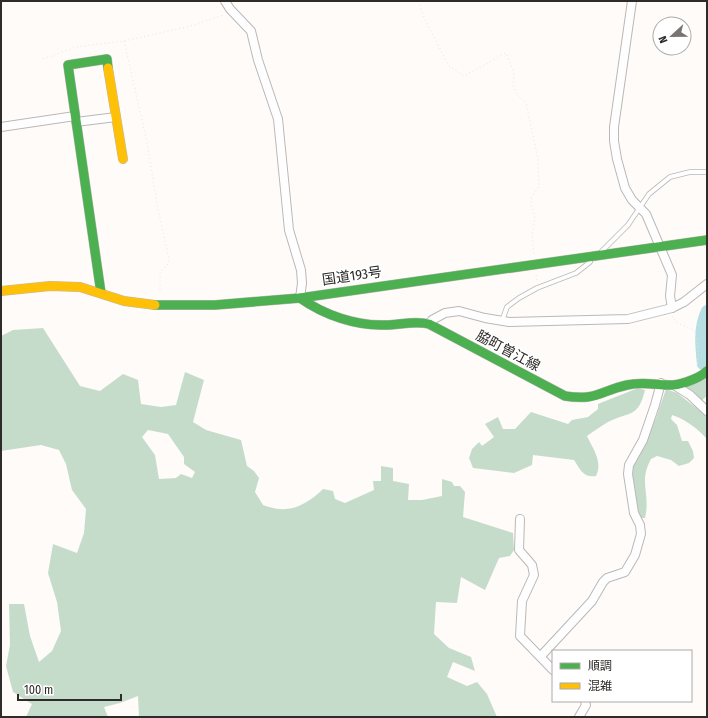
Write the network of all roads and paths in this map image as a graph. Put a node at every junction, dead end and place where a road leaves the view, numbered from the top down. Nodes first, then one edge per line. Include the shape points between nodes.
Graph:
1 (225, 1) edge
2 (418, 1) edge
3 (632, 1) edge
4 (230, 9) junction
5 (124, 41) junction
6 (43, 58) dead end
7 (116, 116) junction
8 (76, 119) junction
9 (1, 127) edge
10 (123, 159) dead end
11 (707, 172) edge
12 (640, 206) junction
13 (707, 240) edge
14 (661, 246) junction
15 (598, 255) junction
16 (535, 265) junction
17 (707, 284) edge
18 (537, 288) junction
19 (1, 291) edge
20 (101, 293) junction
21 (300, 298) junction
22 (160, 304) junction
23 (669, 309) junction
24 (502, 321) junction
25 (429, 324) junction
26 (693, 368) dead end
27 (707, 371) edge
28 (661, 383) junction
29 (674, 385) junction
30 (707, 411) edge
31 (520, 519) dead end
32 (541, 656) junction
33 (552, 669) edge
34 (585, 702) edge
35 (579, 717) edge

1 - 4 street
2 - 16 path via 424,20 449,66 464,76 506,53 514,73 513,84 516,93 526,103 538,159 539,186 531,203 535,216 532,237
3 - 12 street via 614,141 625,188 632,200
4 - 5 path via 227,14 199,24
4 - 21 street via 251,31 278,119 289,230 302,283
5 - 6 path via 76,47
5 - 22 path via 147,142 169,260 168,266 162,269 160,274
7 - 8 street
7 - 8 main road via 107,59 68,65
7 - 10 main road
8 - 9 street
8 - 20 main road
11 - 12 lane via 690,172 670,177 649,194
12 - 14 street
12 - 15 lane via 628,225
13 - 14 main road, 国道193号
14 - 15 main road, 国道193号
14 - 23 street via 672,275
15 - 16 main road, 国道193号
15 - 18 lane via 576,273
16 - 18 path
16 - 21 main road, 国道193号
17 - 23 street via 684,302
18 - 24 lane via 507,307
19 - 20 main road, 国道193号 via 69,286
20 - 22 main road, 国道193号 via 130,302
21 - 22 main road, 国道193号 via 207,306
21 - 25 main road, 脇町曽江線 via 319,309 372,325 420,321
23 - 24 street via 608,321
23 - 26 path via 677,323 694,330 699,355 697,366
24 - 25 street via 459,311 446,313
25 - 28 main road, 脇町曽江線 via 565,396 582,399 627,385
27 - 29 main road, 脇町曽江線 via 703,375
28 - 29 main road, 脇町曽江線
28 - 32 street via 643,440 629,465 634,514 640,525 641,534 635,555 625,572 606,578 592,601
29 - 30 street via 690,395
31 - 32 street via 519,550 532,565 534,574 522,601 520,636
32 - 33 street
34 - 35 street

